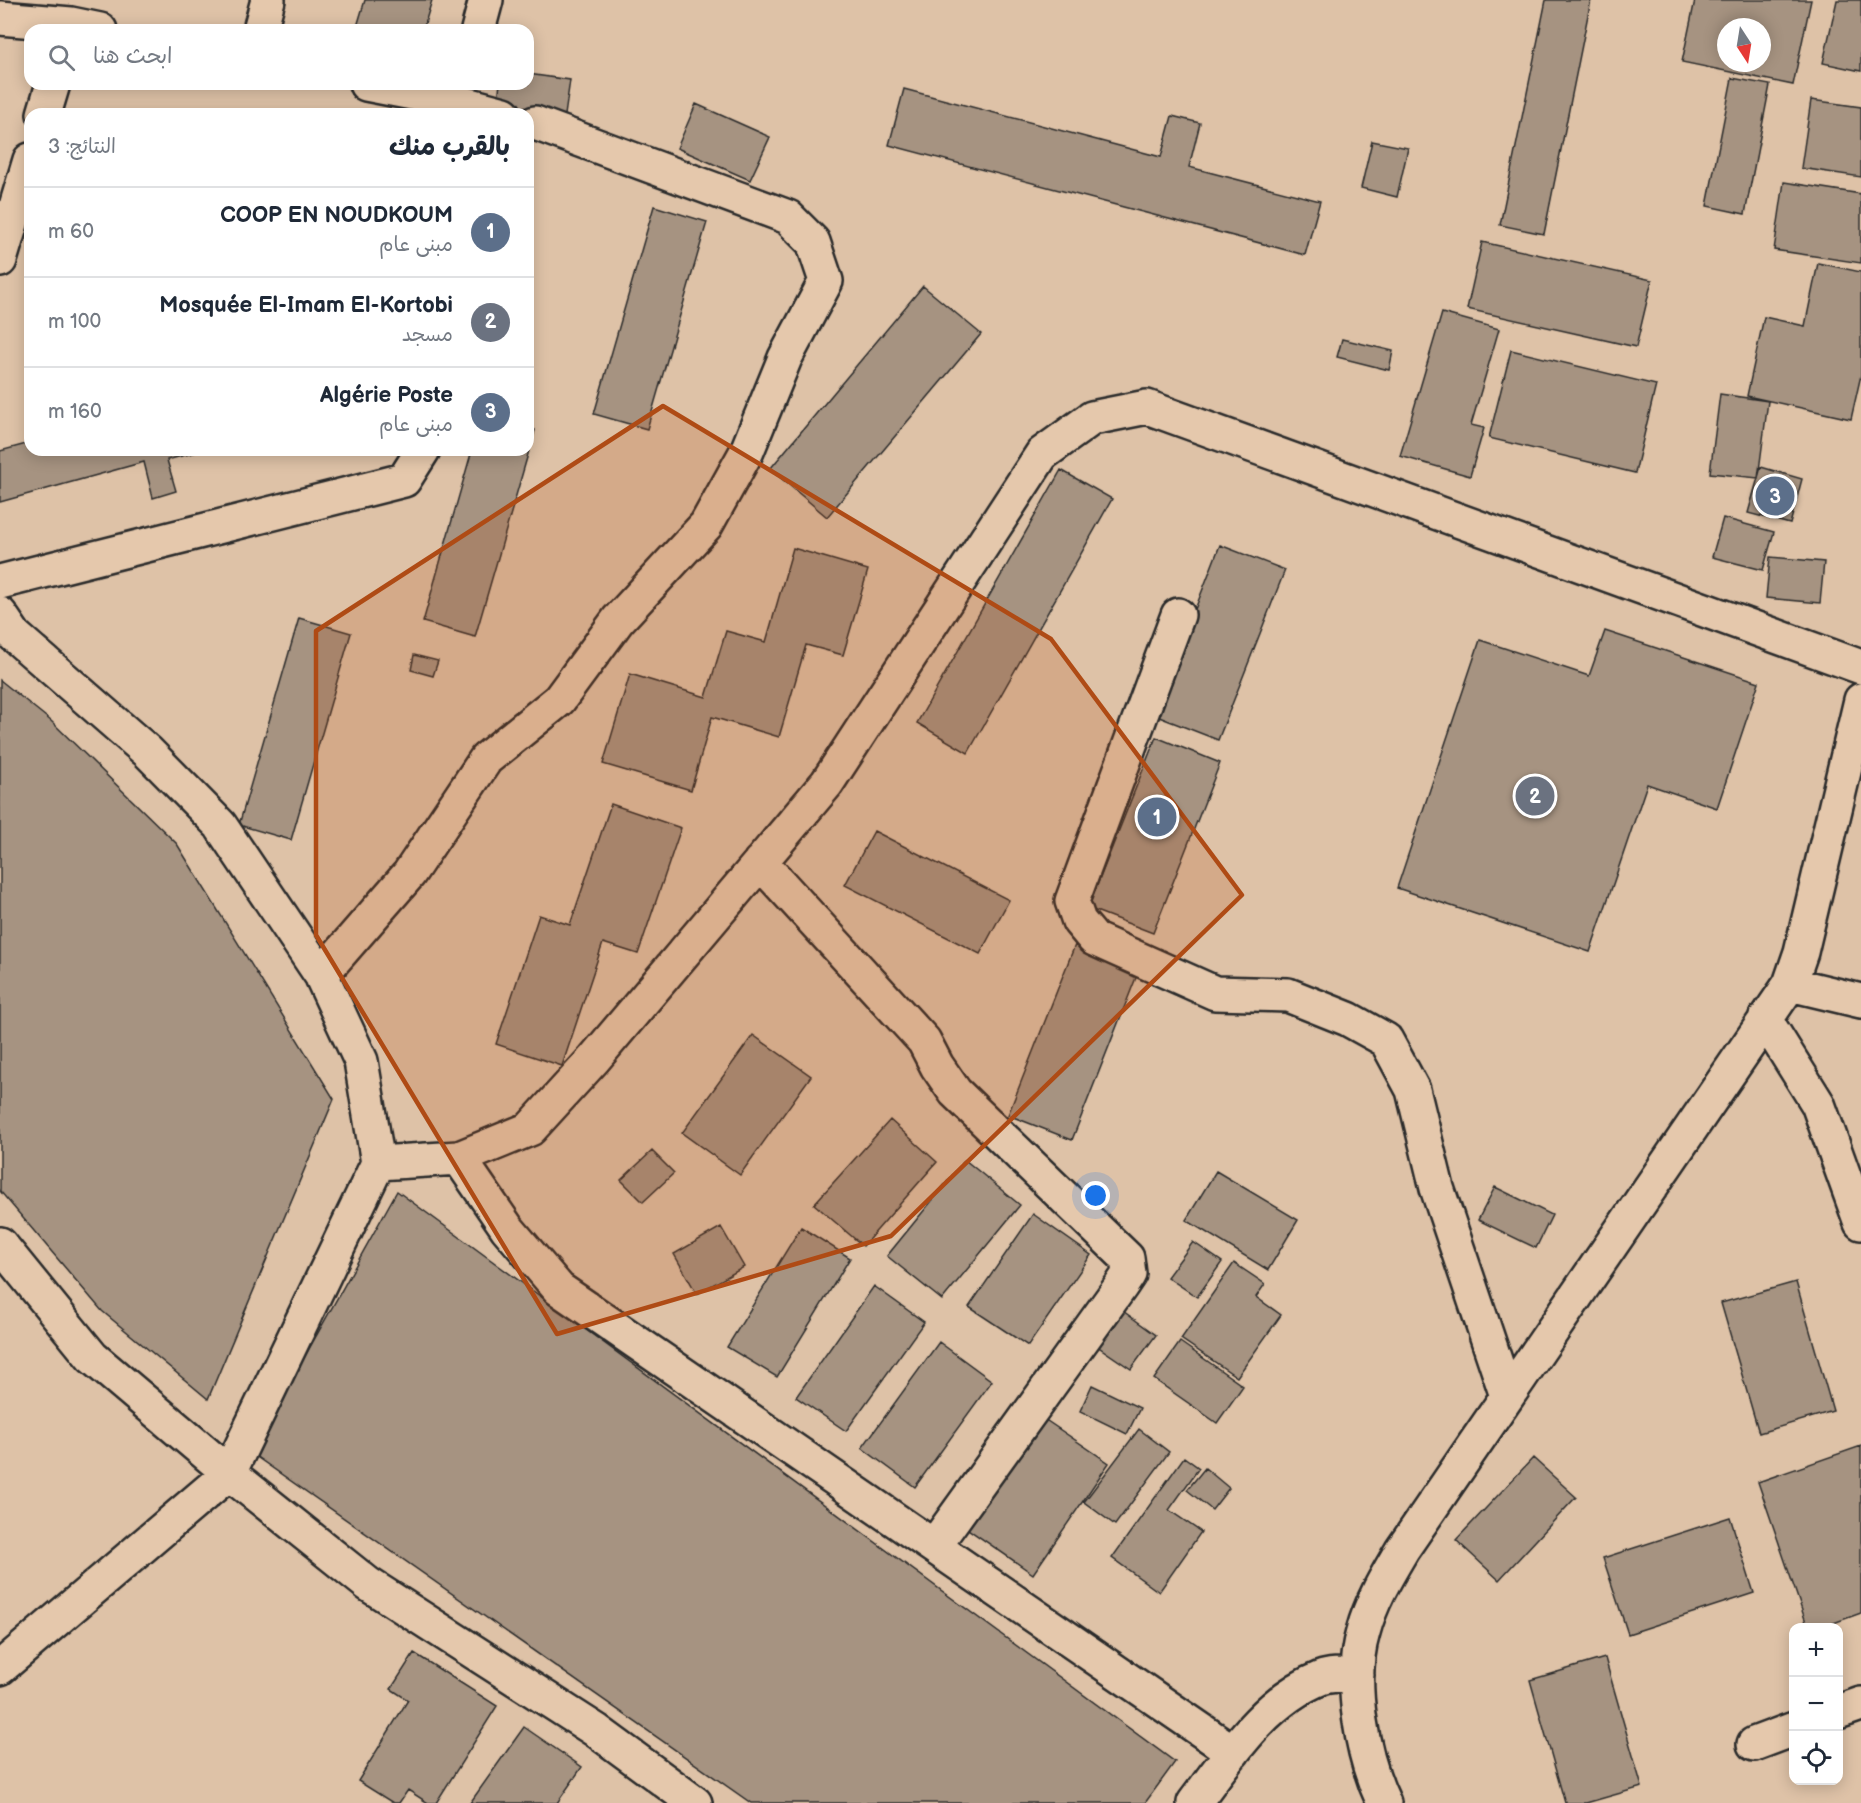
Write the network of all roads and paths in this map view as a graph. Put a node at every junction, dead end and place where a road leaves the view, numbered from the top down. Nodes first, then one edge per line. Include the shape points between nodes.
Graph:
1 (268, 0) edge
2 (486, 0) edge
3 (0, 18) edge
4 (80, 21) edge
5 (262, 24) edge
6 (480, 24) edge
7 (51, 90) edge
8 (429, 90) edge
9 (461, 93) edge
10 (46, 108) edge
11 (492, 108) edge
12 (534, 131) edge
13 (24, 180) edge
14 (0, 260) edge
15 (419, 456) edge
16 (0, 582) edge
17 (0, 614) edge
18 (1178, 615) dead end
19 (1861, 667) edge
20 (1861, 700) edge
21 (760, 862) junction
22 (321, 975) junction
23 (1790, 984) junction
24 (1861, 1001) edge
25 (1765, 1019) junction
26 (459, 1158) junction
27 (378, 1163) junction
28 (1861, 1223) edge
29 (0, 1244) edge
30 (1507, 1396) junction
31 (229, 1473) junction
32 (934, 1546) junction
33 (0, 1668) edge
34 (1357, 1675) junction
35 (1861, 1704) edge
36 (1843, 1711) edge
37 (1789, 1731) edge
38 (1754, 1744) dead end
39 (1233, 1752) junction
40 (695, 1803) edge
41 (1194, 1803) edge
42 (1384, 1803) edge

1 - 5 street
2 - 6 street
3 - 4 street
7 - 10 street
8 - 9 street
9 - 11 street
12 - 22 street via 788,217 813,242 826,281 785,358 747,451 706,525 618,620 559,700 486,759 409,874
13 - 14 street
15 - 16 street via 404,480
17 - 22 street via 15,636 148,752 220,825
18 - 30 street via 1072,901 1079,921 1094,939 1215,993 1288,995 1386,1040 1413,1090 1437,1188
19 - 21 street via 1147,407 1092,418 1042,454 827,783
20 - 23 street
21 - 26 street via 530,1129
21 - 32 street via 924,1041 955,1092 1127,1258 1129,1274 1125,1280
22 - 27 street via 361,1061
23 - 24 street
23 - 25 street
25 - 28 street via 1818,1104
25 - 30 street
26 - 27 street
26 - 32 street via 507,1228 559,1289
27 - 31 street
29 - 31 street via 92,1357
30 - 34 street via 1377,1591 1362,1634
31 - 33 street
31 - 40 street via 368,1584 597,1731
32 - 39 street
34 - 39 street via 1323,1677 1291,1693
34 - 42 street via 1361,1728
35 - 36 street
37 - 38 street
39 - 41 street

